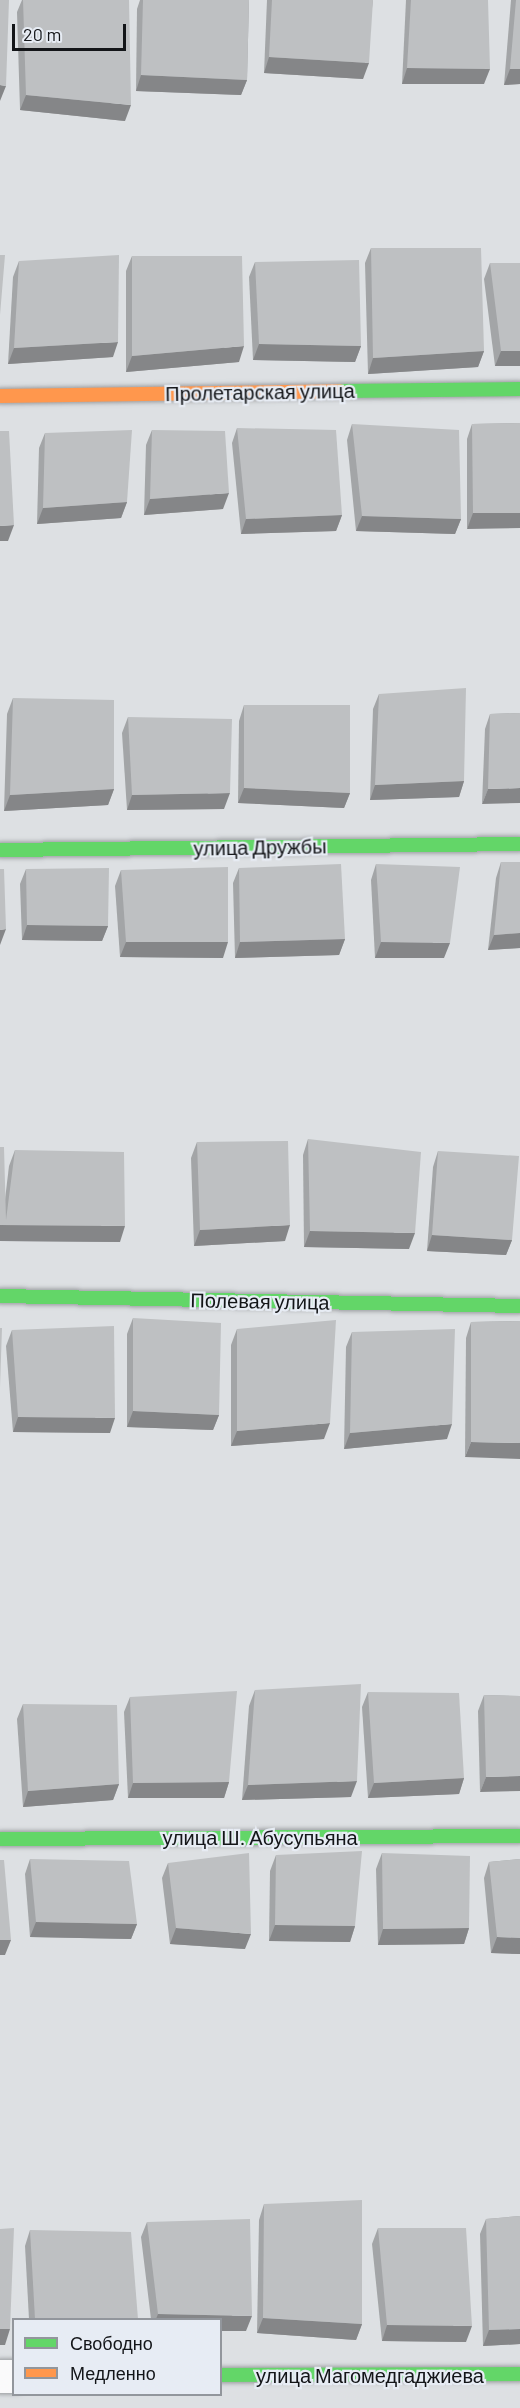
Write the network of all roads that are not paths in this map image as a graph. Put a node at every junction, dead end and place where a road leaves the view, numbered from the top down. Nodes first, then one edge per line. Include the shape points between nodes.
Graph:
1 (520, 389) edge
2 (0, 396) edge
3 (520, 844) edge
4 (0, 850) edge
5 (0, 1296) edge
6 (520, 1306) edge
7 (520, 1836) edge
8 (0, 1839) edge
9 (520, 2374) edge
10 (222, 2375) edge

1 - 2 street, Пролетарская улица
3 - 4 street, улица Дружбы
5 - 6 street, Полевая улица
7 - 8 street, улица Ш. Абусупьяна
9 - 10 street, улица Магомедгаджиева

